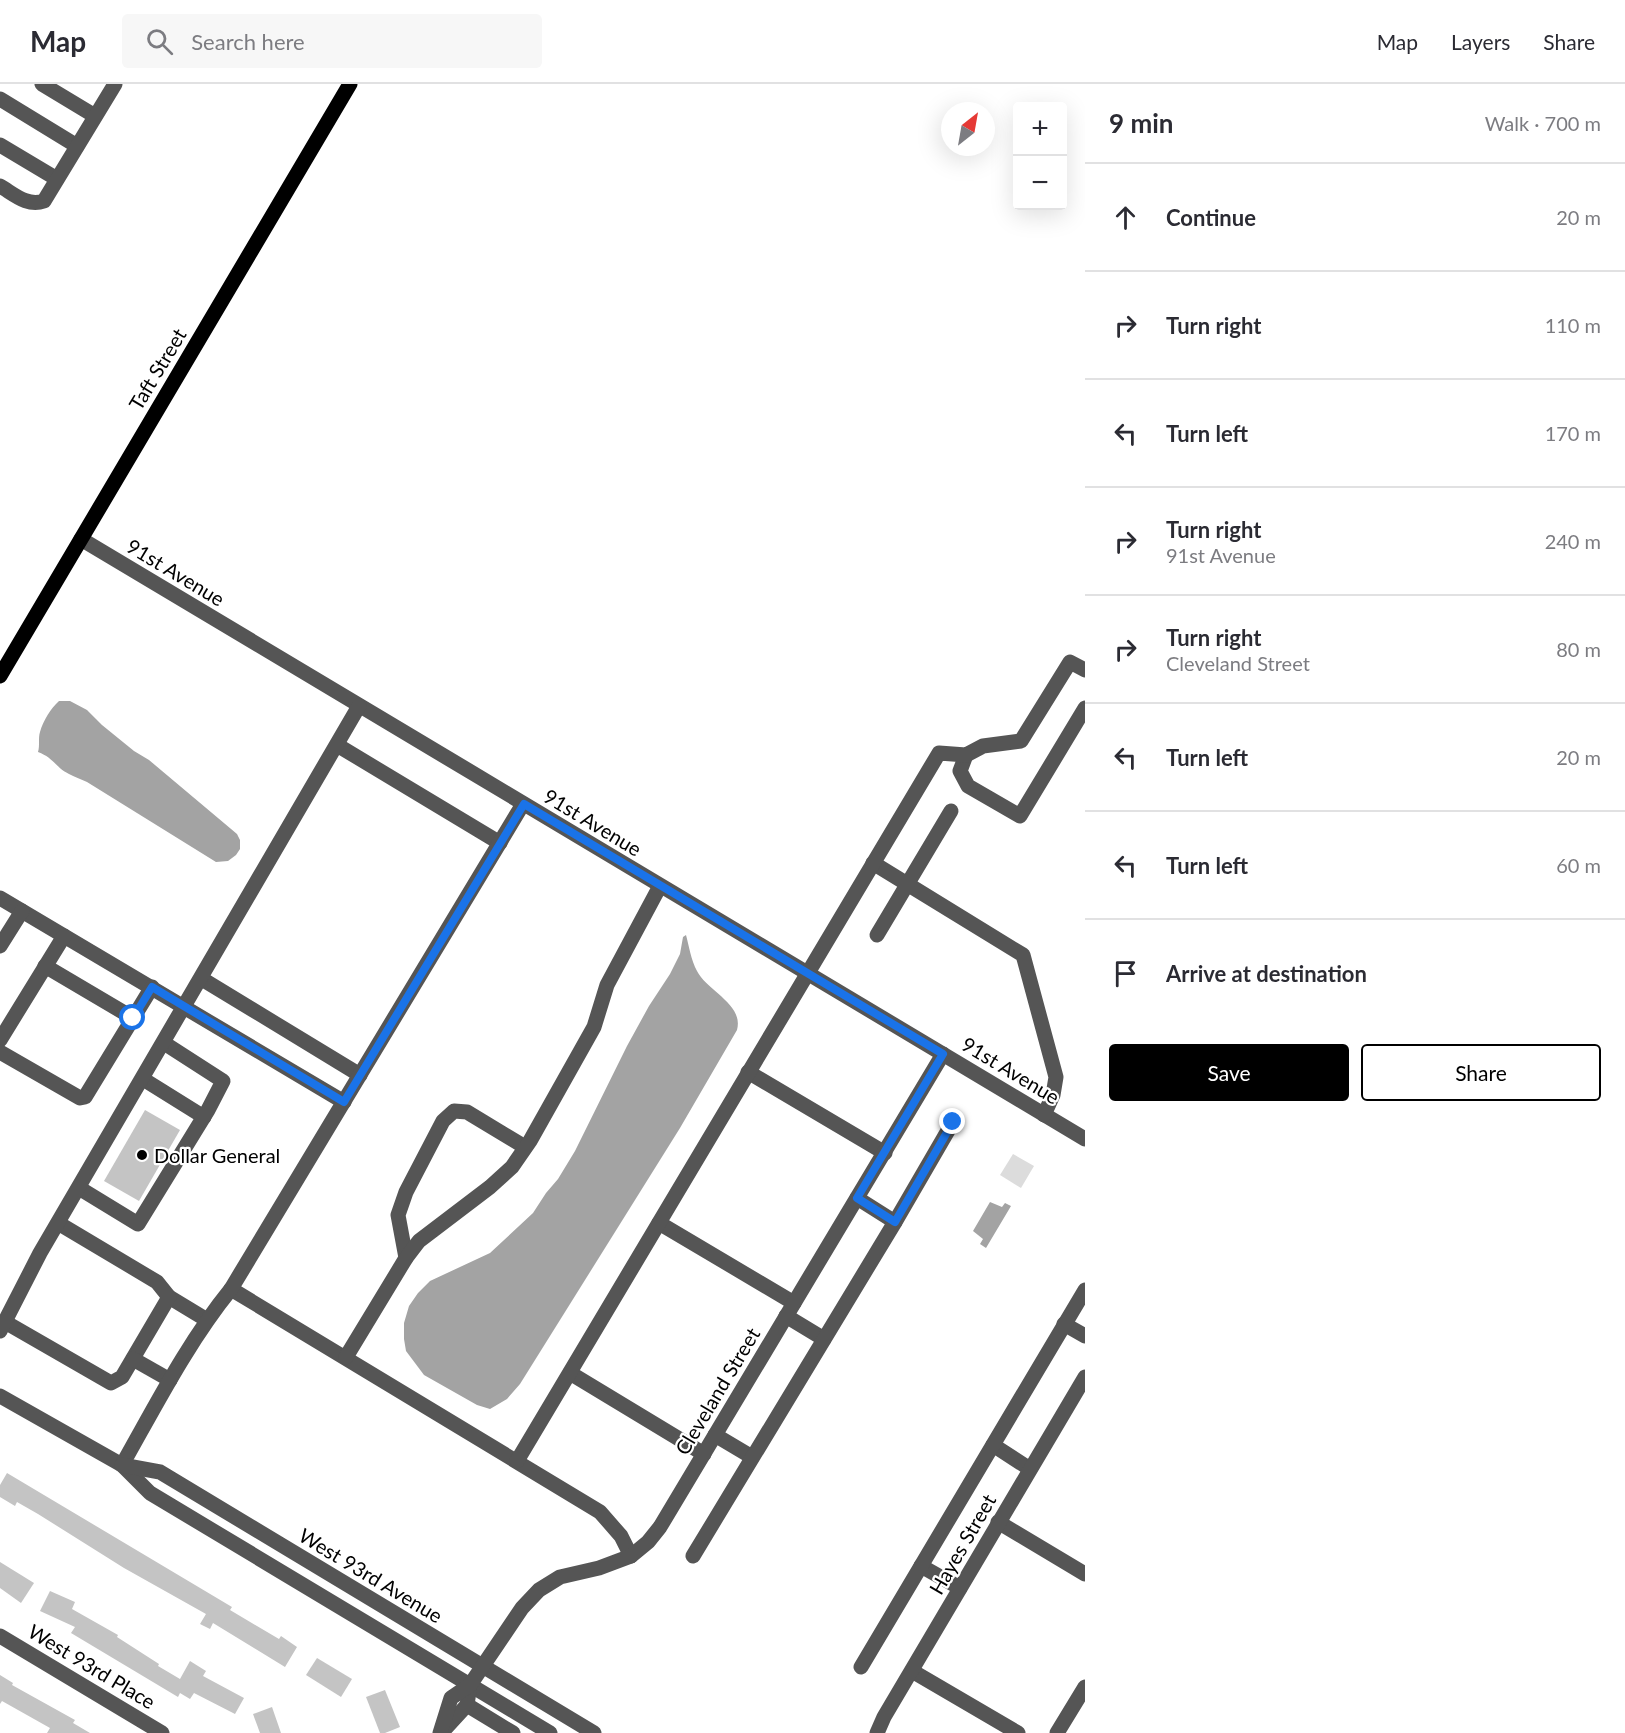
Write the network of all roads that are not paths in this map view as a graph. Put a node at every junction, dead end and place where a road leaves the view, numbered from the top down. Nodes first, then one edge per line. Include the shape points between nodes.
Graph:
1 (42, 84) edge
2 (115, 84) edge
3 (350, 84) edge
4 (0, 99) edge
5 (95, 116) junction
6 (0, 145) edge
7 (77, 146) junction
8 (57, 179) junction
9 (0, 186) edge
10 (81, 539) junction
11 (1085, 670) edge
12 (0, 676) edge
13 (359, 706) junction
14 (1085, 708) edge
15 (337, 745) junction
16 (966, 754) junction
17 (524, 804) junction
18 (951, 811) dead end
19 (500, 843) junction
20 (873, 863) junction
21 (908, 884) junction
22 (660, 886) junction
23 (0, 898) edge
24 (22, 911) junction
25 (878, 935) dead end
26 (64, 936) junction
27 (0, 946) edge
28 (45, 966) junction
29 (808, 974) junction
30 (202, 978) junction
31 (152, 987) junction
32 (185, 1007) junction
33 (133, 1018) junction
34 (0, 1041) edge
35 (164, 1043) junction
36 (0, 1052) edge
37 (943, 1054) junction
38 (748, 1072) junction
39 (360, 1076) junction
40 (143, 1079) junction
41 (344, 1102) junction
42 (1044, 1115) junction
43 (204, 1117) junction
44 (953, 1122) dead end
45 (1085, 1139) edge
46 (525, 1147) junction
47 (885, 1153) junction
48 (79, 1188) junction
49 (857, 1198) junction
50 (895, 1222) junction
51 (58, 1223) junction
52 (659, 1223) junction
53 (406, 1258) junction
54 (231, 1289) junction
55 (1085, 1290) edge
56 (169, 1297) junction
57 (790, 1309) junction
58 (207, 1320) junction
59 (1064, 1324) junction
60 (3, 1326) edge
61 (1085, 1336) edge
62 (824, 1339) junction
63 (346, 1357) junction
64 (133, 1359) junction
65 (570, 1373) junction
66 (1085, 1377) edge
67 (170, 1380) junction
68 (0, 1396) edge
69 (716, 1435) junction
70 (993, 1445) junction
71 (704, 1454) junction
72 (752, 1457) junction
73 (517, 1461) junction
74 (122, 1465) junction
75 (1030, 1469) junction
76 (998, 1522) junction
77 (631, 1556) junction
78 (693, 1556) dead end
79 (921, 1566) junction
80 (1085, 1574) edge
81 (960, 1588) junction
82 (0, 1636) edge
83 (483, 1666) junction
84 (861, 1667) dead end
85 (912, 1671) junction
86 (470, 1685) junction
87 (1085, 1687) edge
88 (466, 1705) junction
89 (162, 1733) edge
90 (440, 1733) edge
91 (513, 1733) edge
92 (550, 1733) edge
93 (594, 1733) edge
94 (877, 1733) edge
95 (1018, 1733) edge
96 (1057, 1733) edge

1 - 5 street
2 - 5 street
3 - 10 main road, Taft Street
4 - 7 street
5 - 7 street
6 - 8 street
7 - 8 street
8 - 9 street via 44,201 37,204 28,203
10 - 12 main road, Taft Street
10 - 13 street, 91st Avenue
11 - 16 street via 1070,662 1021,741 982,746
13 - 15 street
13 - 17 street, 91st Avenue
14 - 16 street via 1020,816 968,786 960,771
15 - 19 street
15 - 30 street
16 - 20 street via 939,753
17 - 19 street
17 - 22 street, 91st Avenue
18 - 21 street
19 - 39 street
20 - 21 street
20 - 29 street
21 - 25 street
21 - 42 street via 1023,955 1056,1077
22 - 29 street, 91st Avenue
22 - 46 street via 607,985 594,1027
23 - 24 street
24 - 26 street
24 - 27 street
26 - 28 street
26 - 31 street
28 - 33 street
28 - 34 street
29 - 37 street, 91st Avenue
29 - 38 street
30 - 32 street
30 - 39 street
31 - 32 street
31 - 33 street
32 - 35 street
32 - 41 street
33 - 36 street via 85,1097 80,1098
35 - 40 street
35 - 43 street via 223,1081
37 - 42 street, 91st Avenue
37 - 47 street, Cleveland Street
38 - 47 street
38 - 52 street
39 - 41 street
40 - 43 street
40 - 48 street
41 - 54 street
42 - 45 street, 91st Avenue
43 - 48 street via 138,1224
44 - 50 street
46 - 53 street via 512,1167 419,1241
46 - 53 street via 467,1112 454,1111 443,1121 398,1215
47 - 49 street, Cleveland Street
48 - 51 street
49 - 50 street
49 - 57 street, Cleveland Street
50 - 62 street
51 - 56 street via 157,1282
51 - 60 street
52 - 57 street
52 - 65 street
53 - 63 street
54 - 58 street
54 - 63 street
55 - 59 street
56 - 58 street
56 - 64 street
57 - 62 street
57 - 69 street, Cleveland Street
58 - 67 street
59 - 61 street
59 - 70 street
60 - 64 street via 111,1383 122,1377
62 - 72 street
63 - 73 street
64 - 67 street
65 - 71 street
65 - 73 street
66 - 75 street, Hayes Street
67 - 74 street
68 - 74 street, West 93rd Avenue
69 - 71 street, Cleveland Street
69 - 72 street
70 - 75 street
70 - 79 street
71 - 77 street, Cleveland Street via 660,1527
72 - 78 street
73 - 77 street via 600,1512 621,1536
74 - 83 street, West 93rd Avenue via 160,1472
74 - 86 street, West 93rd Avenue via 150,1493
75 - 76 street, Hayes Street
76 - 80 street
76 - 81 street, Hayes Street
77 - 83 street, Cleveland Street via 560,1577 539,1590 522,1608
79 - 81 street
79 - 84 street
81 - 85 street, Hayes Street
82 - 89 street, West 93rd Place
83 - 86 street, Cleveland Street
83 - 93 street, West 93rd Avenue
85 - 94 street, Hayes Street
85 - 95 street
86 - 88 street, Cleveland Street
86 - 90 street, Cleveland Street via 451,1698
86 - 92 street, West 93rd Avenue
87 - 96 street
88 - 90 street, Cleveland Street
88 - 91 street

